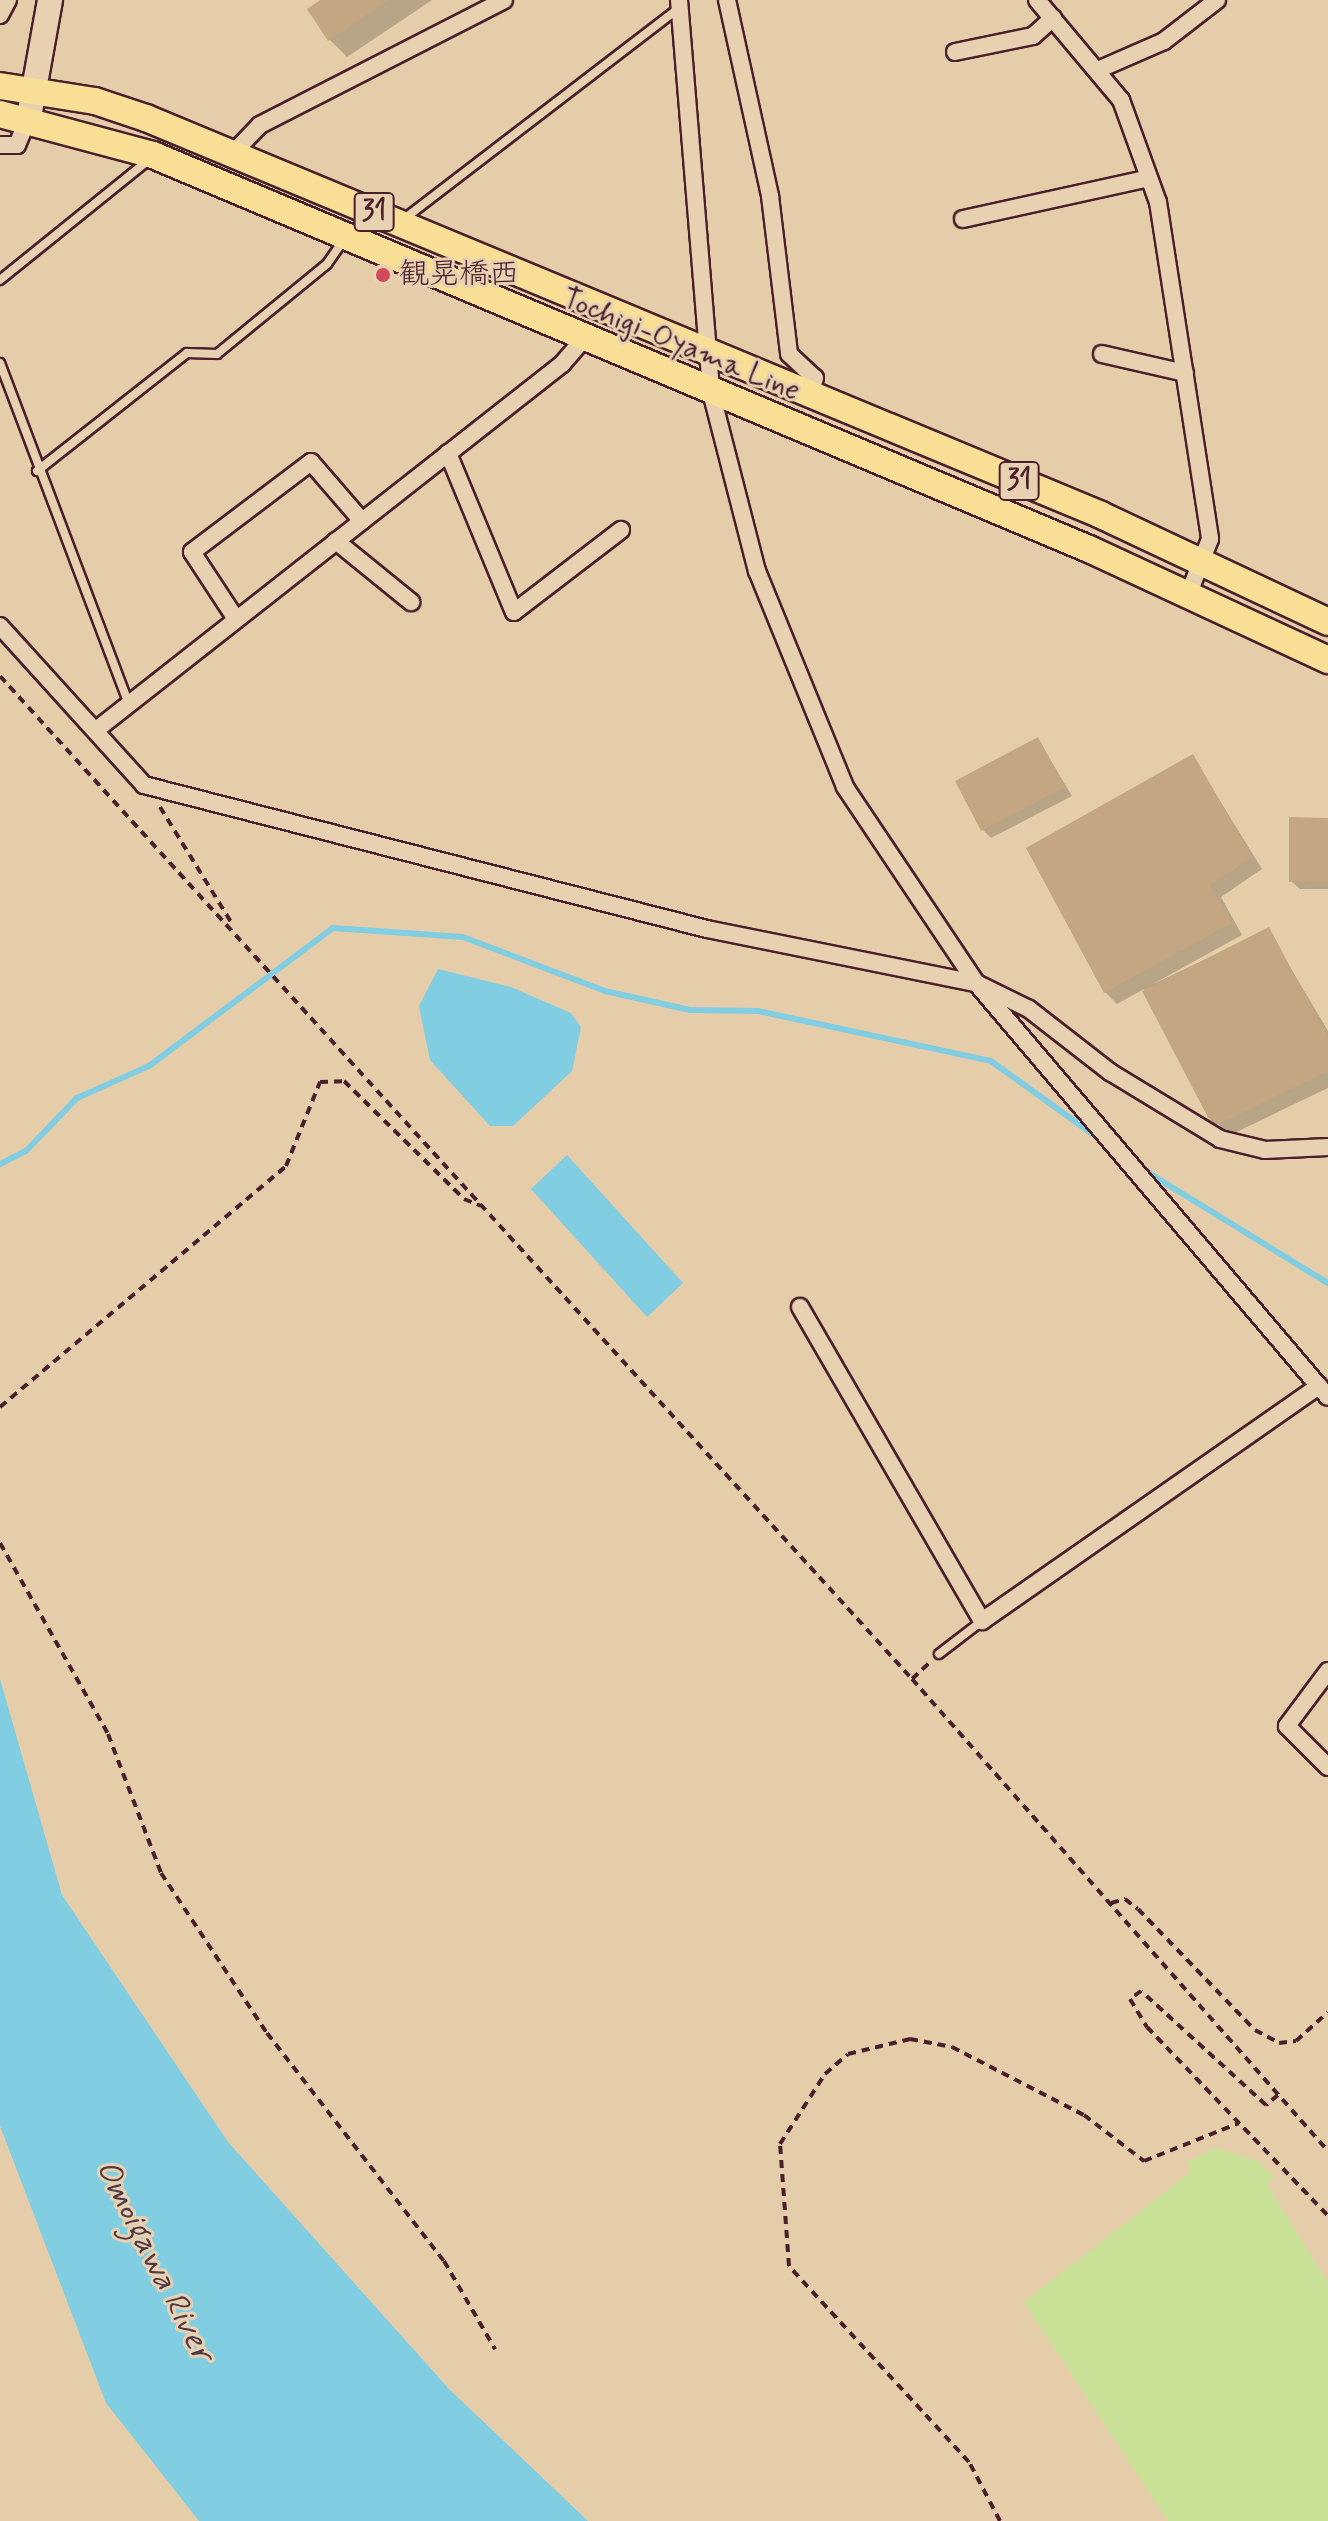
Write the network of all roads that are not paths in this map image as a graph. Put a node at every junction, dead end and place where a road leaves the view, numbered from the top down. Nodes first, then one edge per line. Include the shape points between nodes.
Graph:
1 (8, 0) edge
2 (50, 0) edge
3 (504, 0) edge
4 (727, 0) edge
5 (1037, 0) edge
6 (1217, 0) edge
7 (679, 4) edge
8 (0, 15) edge
9 (1053, 18) junction
10 (955, 52) dead end
11 (1100, 69) junction
12 (0, 86) edge
13 (38, 89) junction
14 (0, 114) edge
15 (29, 117) junction
16 (0, 145) edge
17 (232, 154) junction
18 (153, 155) junction
19 (1149, 178) junction
20 (963, 219) dead end
21 (399, 222) junction
22 (345, 238) junction
23 (0, 280) edge
24 (583, 340) junction
25 (703, 352) junction
26 (1102, 354) dead end
27 (0, 363) edge
28 (1185, 373) junction
29 (711, 392) junction
30 (810, 395) junction
31 (448, 453) junction
32 (37, 471) junction
33 (362, 521) junction
34 (621, 530) dead end
35 (336, 541) junction
36 (1205, 561) junction
37 (1189, 593) junction
38 (411, 602) dead end
39 (236, 619) junction
40 (1328, 622) edge
41 (0, 626) edge
42 (1328, 660) edge
43 (129, 704) junction
44 (96, 730) junction
45 (976, 983) junction
46 (1328, 1147) edge
47 (800, 1307) dead end
48 (1323, 1391) edge
49 (982, 1621) junction
50 (939, 1654) road end
51 (1328, 1671) edge
52 (1328, 1767) edge

1 - 8 street
2 - 13 main road
3 - 17 street via 260,125
4 - 30 street via 770,196 789,354 815,378
5 - 9 street
6 - 11 street via 1164,41
7 - 21 lane
7 - 25 street
9 - 10 street via 1033,36
9 - 11 street
11 - 19 street via 1121,100
12 - 13 main road, Tochigi-Oyama Line / 31
13 - 15 main road
13 - 17 main road, Tochigi-Oyama Line / 31 via 95,101
14 - 15 main road, Tochigi-Oyama Line / 31
15 - 16 street via 17,145
15 - 18 main road, Tochigi-Oyama Line / 31
17 - 21 main road, Tochigi-Oyama Line / 31
18 - 22 main road, Tochigi-Oyama Line / 31
18 - 23 lane via 132,180
19 - 20 street
19 - 28 street
21 - 25 main road, Tochigi-Oyama Line / 31
22 - 24 main road, Tochigi-Oyama Line / 31
22 - 32 lane via 327,264 217,354 187,353
24 - 29 main road, Tochigi-Oyama Line / 31
24 - 31 street
25 - 29 street
25 - 30 main road, Tochigi-Oyama Line / 31
26 - 28 street
27 - 32 lane
28 - 36 street via 1210,539
29 - 37 main road, Tochigi-Oyama Line / 31
29 - 45 street via 757,571 845,787
30 - 36 main road, Tochigi-Oyama Line / 31
31 - 33 street
31 - 34 street via 514,612
32 - 43 lane
33 - 35 street
33 - 39 street via 311,462 192,552
35 - 38 street
35 - 39 street
36 - 37 street
36 - 40 main road, Tochigi-Oyama Line / 31
37 - 42 main road, Tochigi-Oyama Line / 31
39 - 43 street
41 - 44 street
43 - 44 street
44 - 45 street via 144,785 707,929
45 - 46 street via 1029,1009 1110,1072 1220,1139 1265,1150
45 - 48 street
47 - 49 street
48 - 49 street
49 - 50 lane
51 - 52 street via 1287,1726

